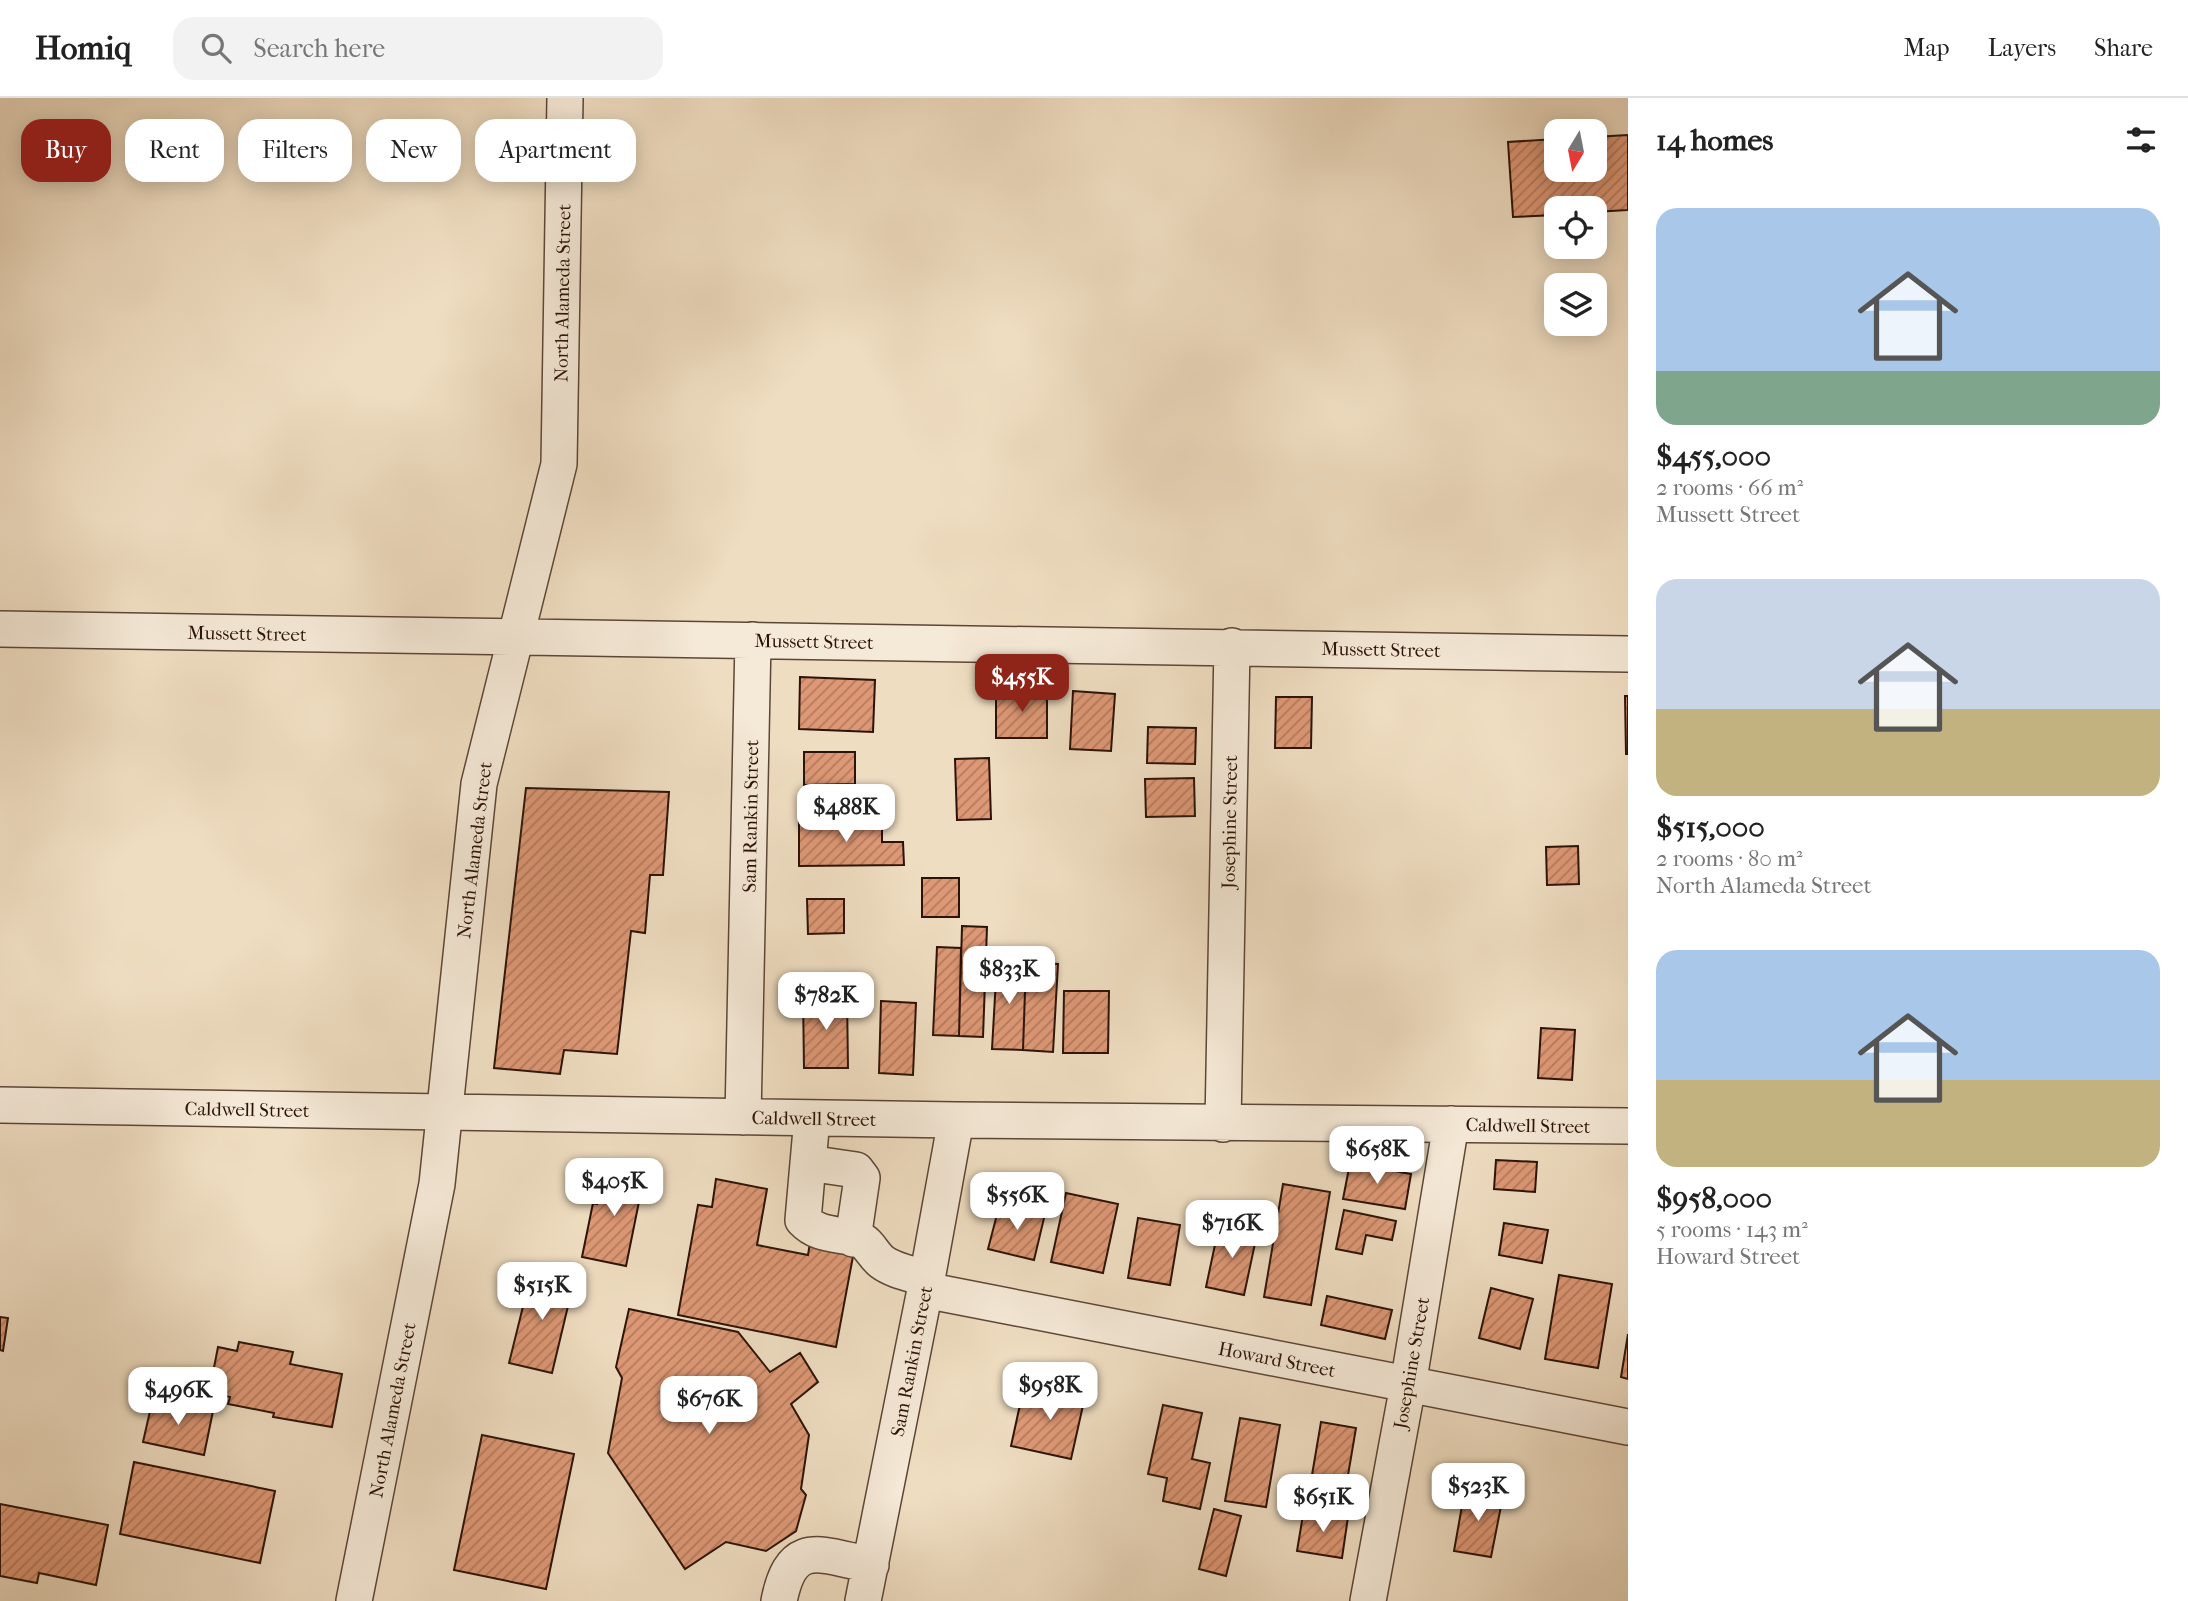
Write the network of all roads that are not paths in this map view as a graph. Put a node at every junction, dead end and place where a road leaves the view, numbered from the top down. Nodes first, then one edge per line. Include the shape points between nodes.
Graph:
1 (565, 98) edge
2 (0, 629) edge
3 (515, 637) junction
4 (753, 640) junction
5 (1232, 646) junction
6 (1628, 654) edge
7 (0, 1105) edge
8 (444, 1112) junction
9 (743, 1117) junction
10 (812, 1118) junction
11 (956, 1120) junction
12 (1223, 1124) junction
13 (1451, 1124) junction
14 (1628, 1126) edge
15 (808, 1163) junction
16 (853, 1238) junction
17 (926, 1285) junction
18 (1408, 1385) junction
19 (1628, 1427) edge
20 (871, 1565) junction
21 (354, 1601) edge
22 (779, 1601) edge
23 (863, 1601) edge
24 (1368, 1601) edge

1 - 3 street, North Alameda Street via 559,464
2 - 3 street, Mussett Street
3 - 4 street, Mussett Street
3 - 8 street, North Alameda Street via 479,784
4 - 5 street, Mussett Street
4 - 9 street, Sam Rankin Street
5 - 6 street, Mussett Street
5 - 12 street, Josephine Street
7 - 8 street, Caldwell Street
8 - 9 street, Caldwell Street
8 - 21 street, North Alameda Street via 437,1184
9 - 10 street, Caldwell Street
10 - 11 street, Caldwell Street
10 - 15 street
11 - 12 street, Caldwell Street
11 - 17 street, Sam Rankin Street
12 - 13 street, Caldwell Street
13 - 14 street, Caldwell Street
13 - 18 street, Josephine Street
15 - 16 street via 803,1220 824,1233
15 - 16 street via 856,1170 862,1178
16 - 17 street, Howard Street via 861,1240 881,1262
17 - 18 street, Howard Street
17 - 20 street, Sam Rankin Street
18 - 19 street, Howard Street
18 - 24 street, Josephine Street
20 - 22 street via 805,1555 794,1562
20 - 23 street, Sam Rankin Street

